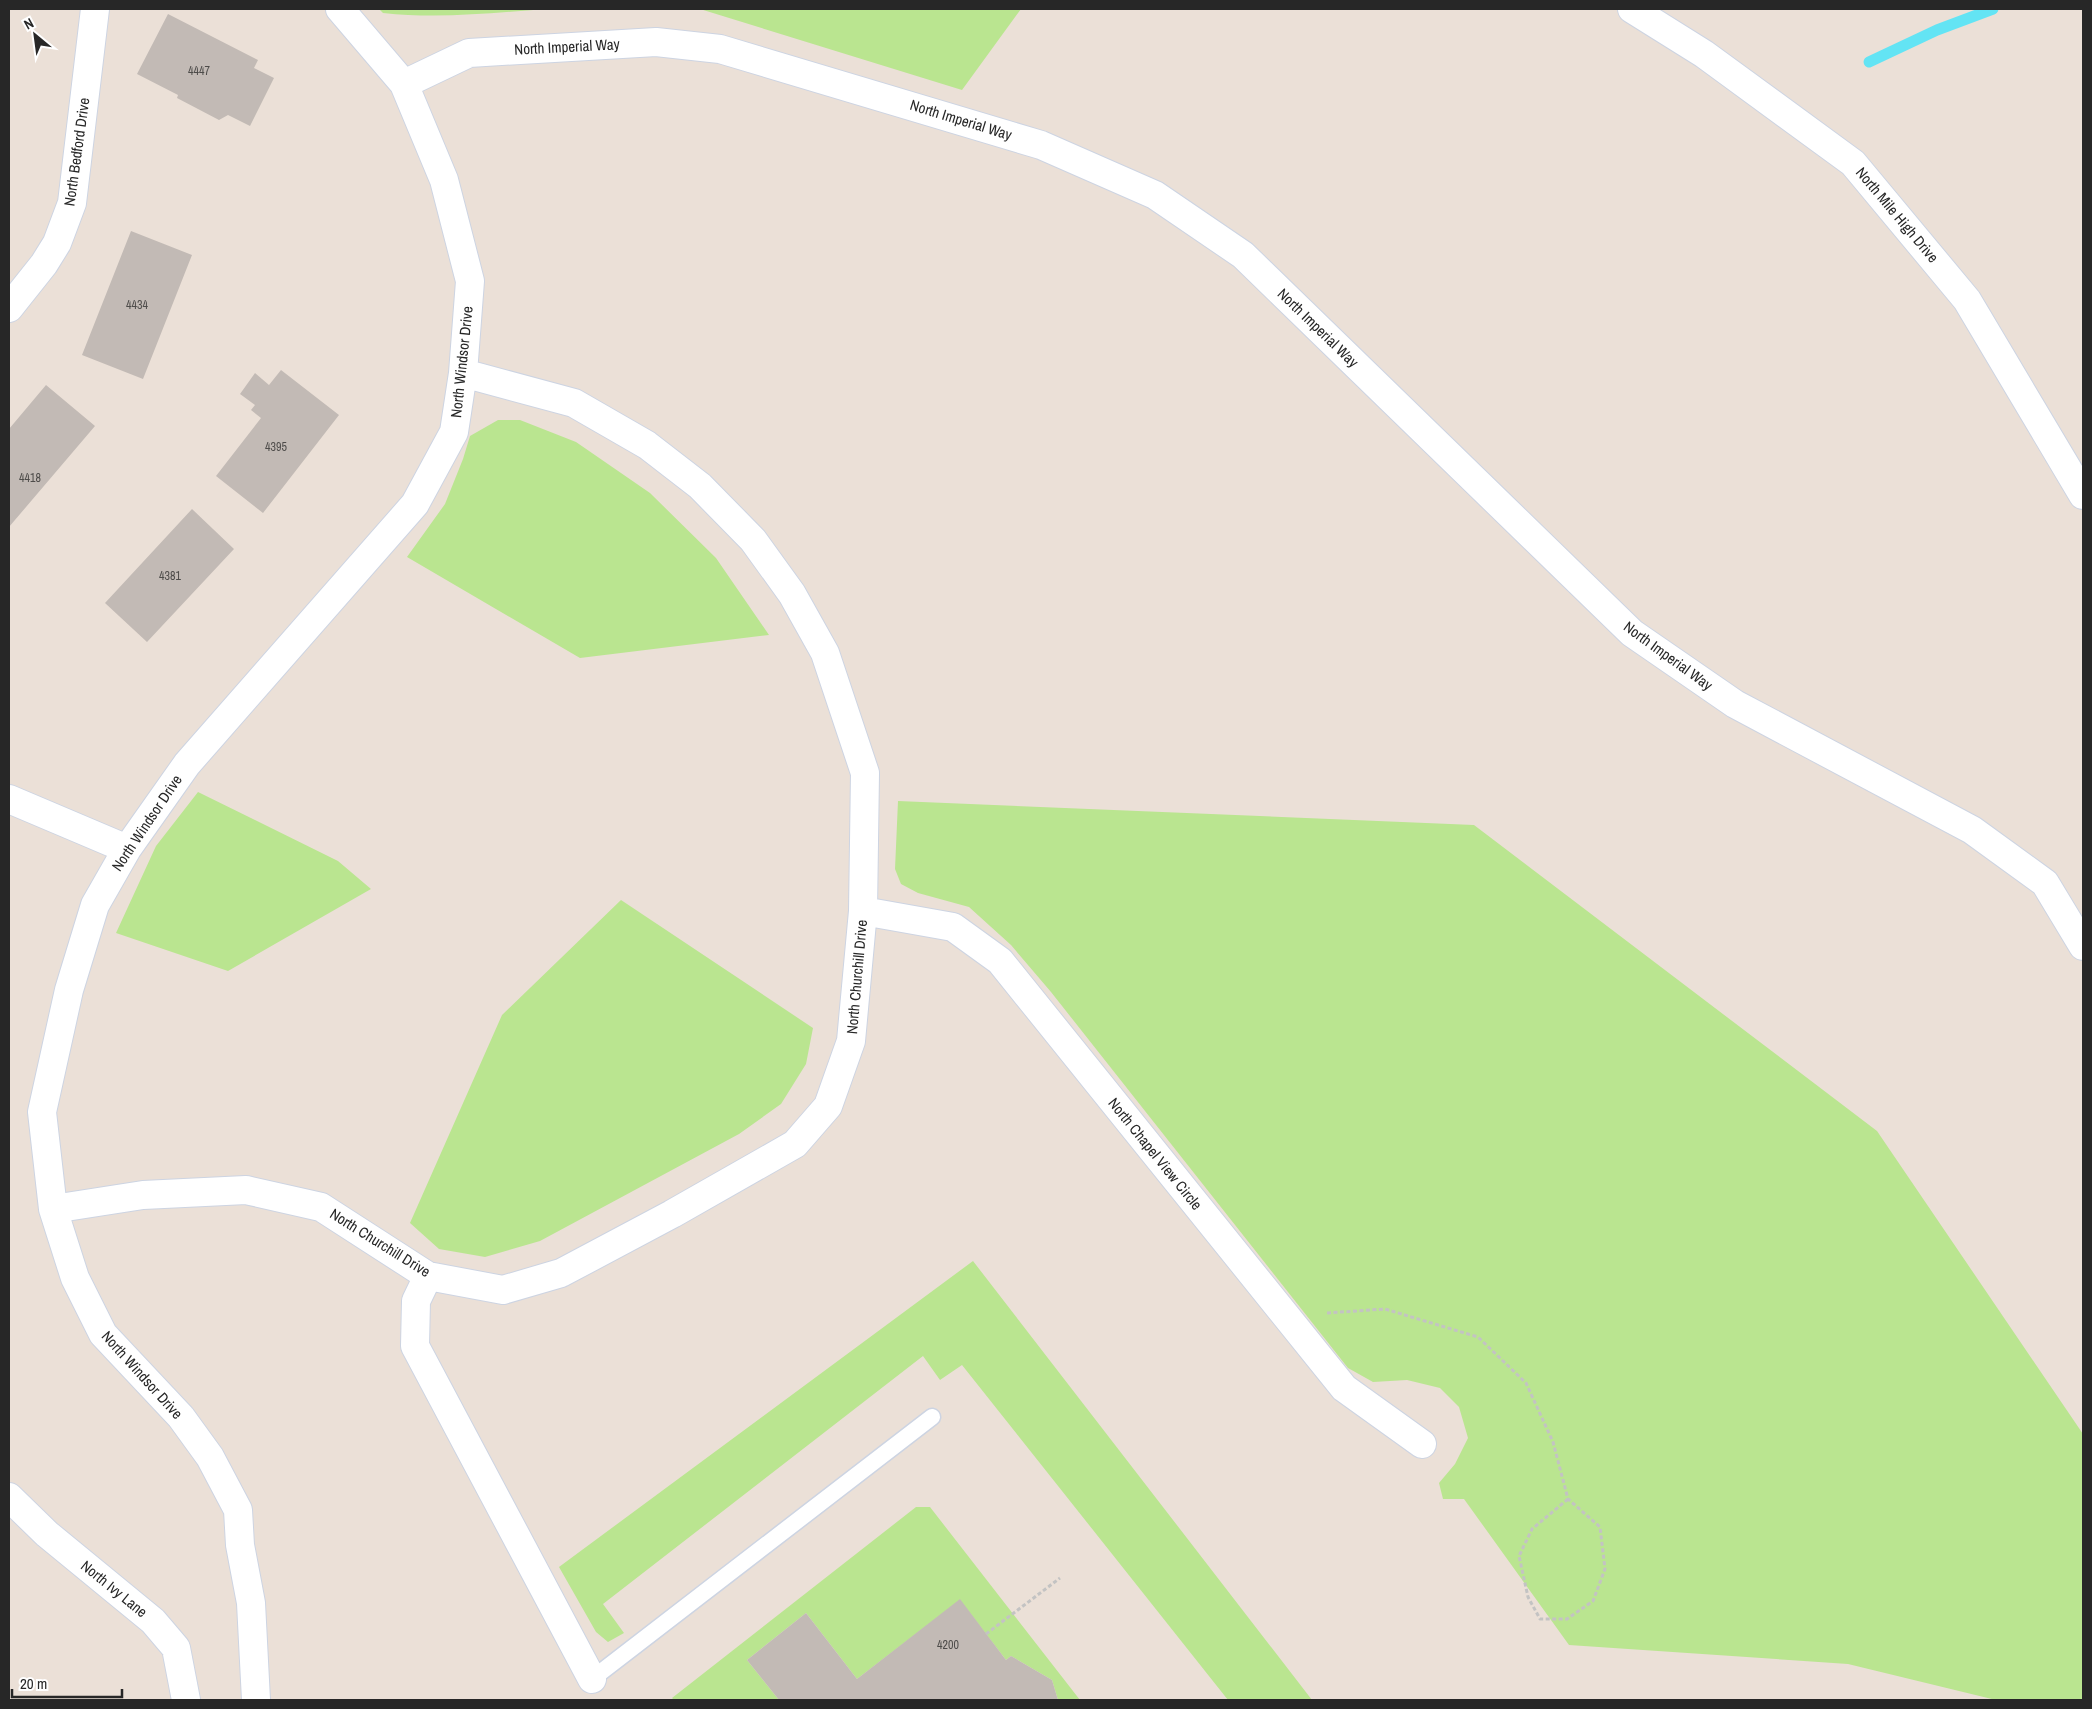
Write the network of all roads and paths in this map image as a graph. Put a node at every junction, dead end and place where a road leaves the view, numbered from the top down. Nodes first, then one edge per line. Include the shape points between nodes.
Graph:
1 (95, 9) edge
2 (340, 9) edge
3 (1632, 9) edge
4 (404, 84) junction
5 (9, 308) edge
6 (463, 373) junction
7 (2083, 495) edge
8 (9, 799) edge
9 (127, 849) junction
10 (863, 911) junction
11 (2083, 946) edge
12 (53, 1209) junction
13 (428, 1276) junction
14 (1286, 1316) junction
15 (932, 1417) dead end
16 (1422, 1444) dead end
17 (9, 1497) edge
18 (1568, 1499) junction
19 (1060, 1578) dead end
20 (986, 1634) dead end
21 (592, 1679) joint
22 (186, 1700) edge
23 (256, 1700) edge

1 - 5 street, North Bedford Drive via 72,203 57,243
2 - 4 street, North Windsor Drive
3 - 7 street, North Mile High Drive via 1704,54 1853,164 1967,300
4 - 6 street, North Windsor Drive via 444,180 470,281
4 - 11 street, North Imperial Way via 469,53 656,42 720,49 1041,144 1155,195 1243,255 1632,633 1735,704 1972,830 2045,883
6 - 9 street, North Windsor Drive via 454,432 415,504 187,764
6 - 10 street, North Churchill Drive via 574,403 647,444 700,486 753,540 792,594 825,653 865,773
8 - 9 street
9 - 12 street, North Windsor Drive via 95,905 68,990 42,1112
10 - 13 street, North Churchill Drive via 851,1041 828,1106 794,1144 561,1273 503,1290
10 - 14 street, North Chapel View Circle via 953,927 1000,961
12 - 13 street, North Churchill Drive via 143,1195 246,1190 321,1207
12 - 23 street, North Windsor Drive via 76,1278 103,1334 181,1417 210,1457 238,1510 240,1545 251,1603
13 - 21 street via 416,1301 415,1346
14 - 16 street, North Chapel View Circle via 1344,1388
14 - 18 path via 1385,1309 1478,1337 1526,1383 1553,1442
15 - 21 lane
17 - 22 street, North Ivy Lane via 47,1534 153,1621 176,1648
18 - 18 path via 1600,1526 1605,1569 1593,1601 1567,1619 1540,1619 1528,1597 1519,1556 1532,1529
19 - 20 path

